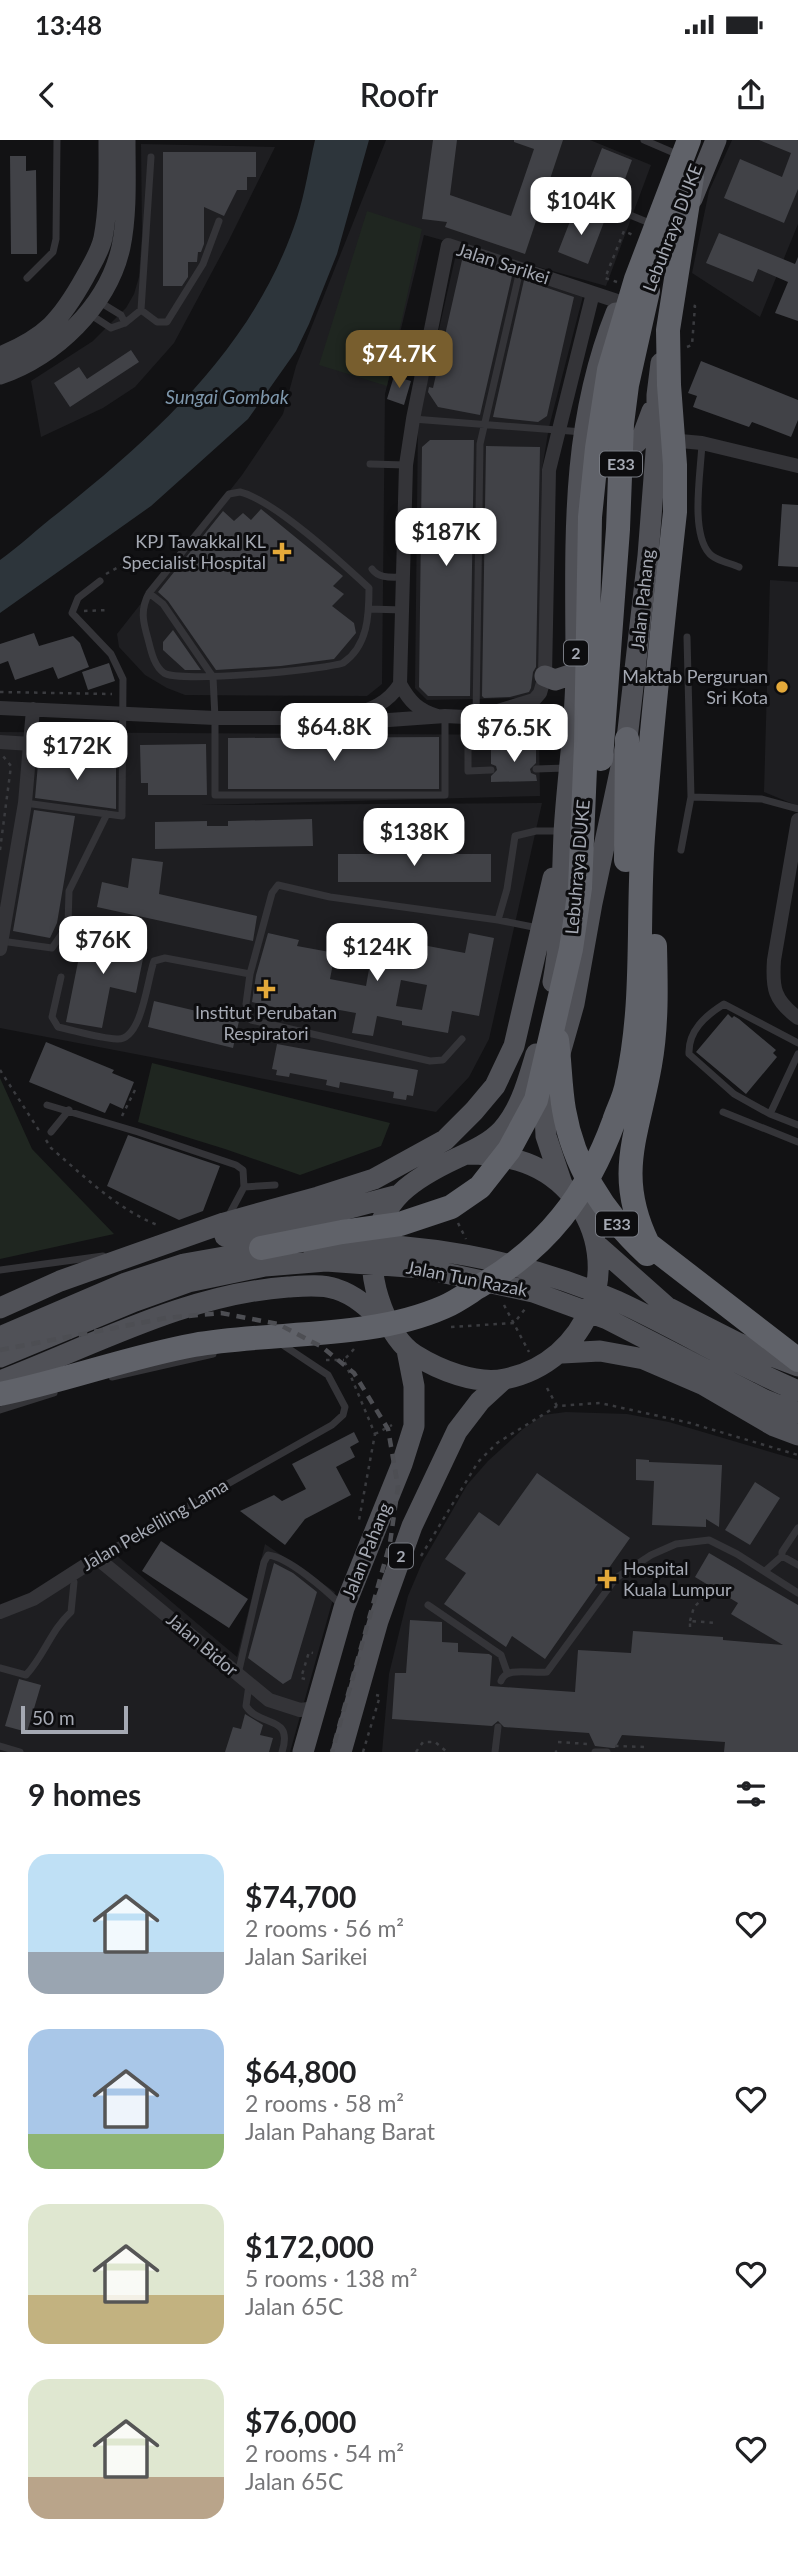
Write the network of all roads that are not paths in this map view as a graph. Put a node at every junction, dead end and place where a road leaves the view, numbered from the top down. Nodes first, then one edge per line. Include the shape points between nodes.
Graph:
1 (57, 140) edge
2 (108, 140) edge
3 (126, 140) edge
4 (644, 140) edge
5 (707, 140) edge
6 (716, 140) edge
7 (685, 145) edge
8 (151, 157) dead end
9 (692, 177) junction
10 (559, 186) dead end
11 (219, 221) dead end
12 (652, 224) junction
13 (520, 270) junction
14 (27, 278) dead end
15 (593, 293) junction
16 (620, 302) junction
17 (93, 307) junction
18 (141, 310) junction
19 (125, 323) junction
20 (0, 356) edge
21 (0, 375) edge
22 (592, 383) junction
23 (657, 395) junction
24 (412, 419) junction
25 (483, 424) junction
26 (558, 432) junction
27 (584, 432) junction
28 (657, 439) junction
29 (702, 443) junction
30 (370, 464) dead end
31 (406, 465) junction
32 (798, 466) edge
33 (739, 567) dead end
34 (372, 569) dead end
35 (404, 577) junction
36 (100, 581) road end
37 (149, 593) junction
38 (369, 609) junction
39 (403, 610) junction
40 (688, 636) dead end
41 (576, 673) junction
42 (545, 676) junction
43 (213, 677) junction
44 (400, 684) junction
45 (0, 708) edge
46 (33, 709) junction
47 (122, 714) junction
48 (441, 716) junction
49 (476, 717) junction
50 (215, 718) junction
51 (342, 718) junction
52 (527, 720) junction
53 (627, 739) junction
54 (2, 742) edge
55 (31, 744) junction
56 (121, 751) junction
57 (570, 758) junction
58 (536, 769) dead end
59 (491, 770) dead end
60 (648, 790) junction
61 (691, 797) junction
62 (24, 803) junction
63 (798, 809) edge
64 (111, 813) junction
65 (798, 820) edge
66 (564, 831) junction
67 (681, 850) dead end
68 (4, 897) edge
69 (592, 902) junction
70 (498, 920) junction
71 (541, 929) junction
72 (1, 945) edge
73 (640, 968) junction
74 (250, 974) junction
75 (61, 977) dead end
76 (798, 1018) edge
77 (555, 1019) junction
78 (462, 1039) dead end
79 (798, 1043) edge
80 (798, 1054) edge
81 (47, 1104) dead end
82 (69, 1110) junction
83 (723, 1112) dead end
84 (770, 1114) junction
85 (798, 1125) edge
86 (51, 1132) dead end
87 (798, 1142) edge
88 (466, 1154) junction
89 (562, 1184) junction
90 (275, 1185) dead end
91 (244, 1188) junction
92 (395, 1196) junction
93 (224, 1223) junction
94 (289, 1223) junction
95 (597, 1245) junction
96 (261, 1248) junction
97 (154, 1249) junction
98 (0, 1270) edge
99 (304, 1286) junction
100 (368, 1298) junction
101 (667, 1307) junction
102 (0, 1308) edge
103 (53, 1325) junction
104 (0, 1337) edge
105 (798, 1342) edge
106 (402, 1343) junction
107 (244, 1347) dead end
108 (222, 1352) dead end
109 (562, 1353) junction
110 (0, 1357) edge
111 (644, 1359) junction
112 (798, 1360) edge
113 (798, 1366) edge
114 (106, 1379) dead end
115 (503, 1380) junction
116 (0, 1381) edge
117 (798, 1391) edge
118 (59, 1392) dead end
119 (0, 1394) edge
120 (0, 1410) edge
121 (798, 1413) edge
122 (798, 1436) edge
123 (798, 1528) edge
124 (782, 1556) junction
125 (97, 1558) junction
126 (798, 1565) edge
127 (765, 1571) junction
128 (69, 1575) junction
129 (798, 1593) edge
130 (428, 1605) dead end
131 (344, 1608) junction
132 (0, 1612) edge
133 (0, 1668) edge
134 (507, 1672) junction
135 (237, 1675) junction
136 (501, 1681) dead end
137 (250, 1685) junction
138 (316, 1708) junction
139 (348, 1723) junction
140 (498, 1727) dead end
141 (361, 1745) edge
142 (0, 1746) edge
143 (20, 1752) edge
144 (282, 1752) edge
145 (303, 1752) edge
146 (341, 1752) edge
147 (495, 1752) edge
148 (596, 1752) edge
149 (607, 1752) edge

1 - 14 lane via 53,252
2 - 20 main road via 106,222 98,253 61,316 41,335
3 - 17 main road via 120,249
4 - 7 lane
5 - 9 highway, Lebuhraya DUKE / E33
6 - 23 main road, Jalan Pahang / 2 via 671,255
7 - 12 main road, 2
7 - 77 highway, Lebuhraya DUKE / E33 via 623,320 601,422 590,517 580,888
8 - 18 lane
9 - 60 highway via 668,330 675,512
9 - 69 highway, Lebuhraya DUKE / E33 via 652,277 627,384
10 - 12 lane
11 - 18 lane via 203,264 167,322 157,322
12 - 16 main road, 2
13 - 15 street, Jalan Sarikei
13 - 24 street, Jalan Sarikei via 448,245
13 - 25 lane
15 - 16 street, Jalan Sarikei
15 - 26 street
16 - 22 main road, 2
17 - 19 lane via 121,315
17 - 19 lane via 111,328
17 - 21 main road via 46,352
18 - 19 lane
22 - 23 main road via 600,436 621,445 636,443 643,436
22 - 27 main road, 2
23 - 28 main road, Jalan Pahang / 2
24 - 25 lane
24 - 31 street, Jalan Sarikei
25 - 26 lane
25 - 49 lane
26 - 27 lane
26 - 42 street via 549,470
27 - 41 main road, 2 via 574,546
28 - 29 street
28 - 53 main road, Jalan Pahang / 2
29 - 32 street
29 - 33 lane via 698,525 702,542 710,555
30 - 31 lane
31 - 35 street, Jalan Sarikei
34 - 35 lane via 375,574
35 - 39 street, Jalan Sarikei
36 - 47 lane via 78,598 72,613 111,654 123,679
37 - 38 lane via 229,494 240,492 287,519 368,586
37 - 43 lane via 163,604
37 - 43 lane via 142,616 158,666 174,677
38 - 39 lane
38 - 43 lane via 360,645 343,663
39 - 44 street, Jalan Sarikei
40 - 61 lane
41 - 42 main road via 555,680
41 - 57 main road, 2
42 - 49 street via 534,700
43 - 50 lane
44 - 48 street via 421,711
44 - 51 street via 377,708
45 - 46 street
46 - 47 street
46 - 55 street
47 - 50 street
47 - 56 lane
48 - 49 street
48 - 50 lane via 445,795 215,795
48 - 51 street via 375,721
49 - 52 street
50 - 51 street
52 - 57 street via 552,730
52 - 59 lane via 527,741 468,741 468,771
53 - 69 main road, Jalan Pahang / 2
53 - 73 highway via 626,880
54 - 55 street
55 - 56 lane
55 - 62 street
56 - 64 lane via 122,816
57 - 58 lane
57 - 66 main road, 2
60 - 73 highway
60 - 112 highway via 657,998 650,1066 630,1153 638,1223 648,1244
61 - 63 lane via 762,799
61 - 67 lane
62 - 64 lane
62 - 68 street
64 - 72 lane via 69,891 68,925 52,948
65 - 76 street via 773,983 785,1008
66 - 70 lane via 515,836
66 - 71 main road
66 - 88 main road, 2 via 555,972 536,1055 513,1117 500,1132
68 - 72 street
69 - 89 main road, Jalan Pahang / 2 via 574,1003 545,1114 546,1136
70 - 71 lane
70 - 74 lane via 278,886 272,893
71 - 93 main road via 514,1046 495,1086 445,1140 374,1179
73 - 119 highway via 627,1085 602,1153 558,1224 501,1275 443,1307 402,1321 197,1344
74 - 75 lane via 165,958 154,961 139,1018 132,1034 120,1040 58,1027 53,1022
74 - 78 lane via 246,1004 251,1020 430,1061 443,1060
77 - 96 highway, E33 via 536,1100 509,1150 480,1187 451,1207 400,1224
77 - 105 highway, E33 via 564,1111 573,1142 588,1181 620,1229 657,1264 711,1298
79 - 84 lane via 724,1004 698,1025 688,1041 689,1054 706,1071
80 - 84 lane
81 - 82 lane
82 - 86 lane
82 - 91 lane via 236,1165 243,1170
83 - 87 lane
84 - 85 lane
88 - 89 main road, 2 via 522,1161
88 - 92 main road, 2 via 435,1168
89 - 95 main road, 2 via 580,1207
90 - 91 lane
91 - 93 lane
92 - 94 main road
92 - 100 main road, 2 via 379,1224
93 - 97 main road
94 - 97 main road
94 - 99 main road via 326,1240 330,1252 327,1266
95 - 101 main road
95 - 109 main road, 2 via 599,1264 591,1304 583,1325
96 - 103 main road, Jalan Tun Razak via 184,1264 126,1283
96 - 117 main road, Jalan Tun Razak via 419,1249 536,1271 617,1301
97 - 98 lane
97 - 102 main road via 60,1281
99 - 100 main road via 334,1288
99 - 116 main road via 261,1289 160,1315
100 - 106 main road, 2
101 - 111 main road via 638,1308 626,1318 628,1348
101 - 113 main road via 738,1343
103 - 104 main road, Jalan Tun Razak
103 - 110 main road, Jalan Tun Razak
103 - 121 main road, Jalan Tun Razak via 188,1282 265,1266 326,1261 422,1268 533,1292 607,1319
106 - 115 main road, 2 via 441,1370
106 - 131 main road, Jalan Pahang / 2 via 414,1386 414,1426
107 - 125 lane, Jalan Pekeliling Lama via 265,1342 290,1348 328,1375 345,1407 343,1415
108 - 114 lane
109 - 111 main road via 600,1351
109 - 115 main road, 2
111 - 122 main road via 702,1384
115 - 139 main road, Jalan Pahang / 2 via 457,1431 412,1526
118 - 120 lane
123 - 124 lane
124 - 126 lane
124 - 127 lane
125 - 128 street, Jalan Pekeliling Lama
125 - 135 street, Jalan Bidor
127 - 129 lane
127 - 134 lane via 709,1540 676,1544 615,1578 547,1672
128 - 132 street, Jalan Pekeliling Lama via 33,1599
128 - 133 lane via 74,1582 71,1612 55,1629 35,1665 26,1675
130 - 134 lane via 501,1655
131 - 135 lane via 300,1572 268,1555
131 - 138 main road, Jalan Pahang / 2
134 - 136 lane
135 - 137 street, Jalan Bidor
137 - 138 street, Jalan Bidor via 288,1708
137 - 144 lane via 246,1706 285,1732
138 - 145 main road, Jalan Pahang / 2
139 - 141 street
139 - 146 main road, Jalan Pahang / 2
140 - 147 lane
142 - 143 lane
148 - 149 lane

